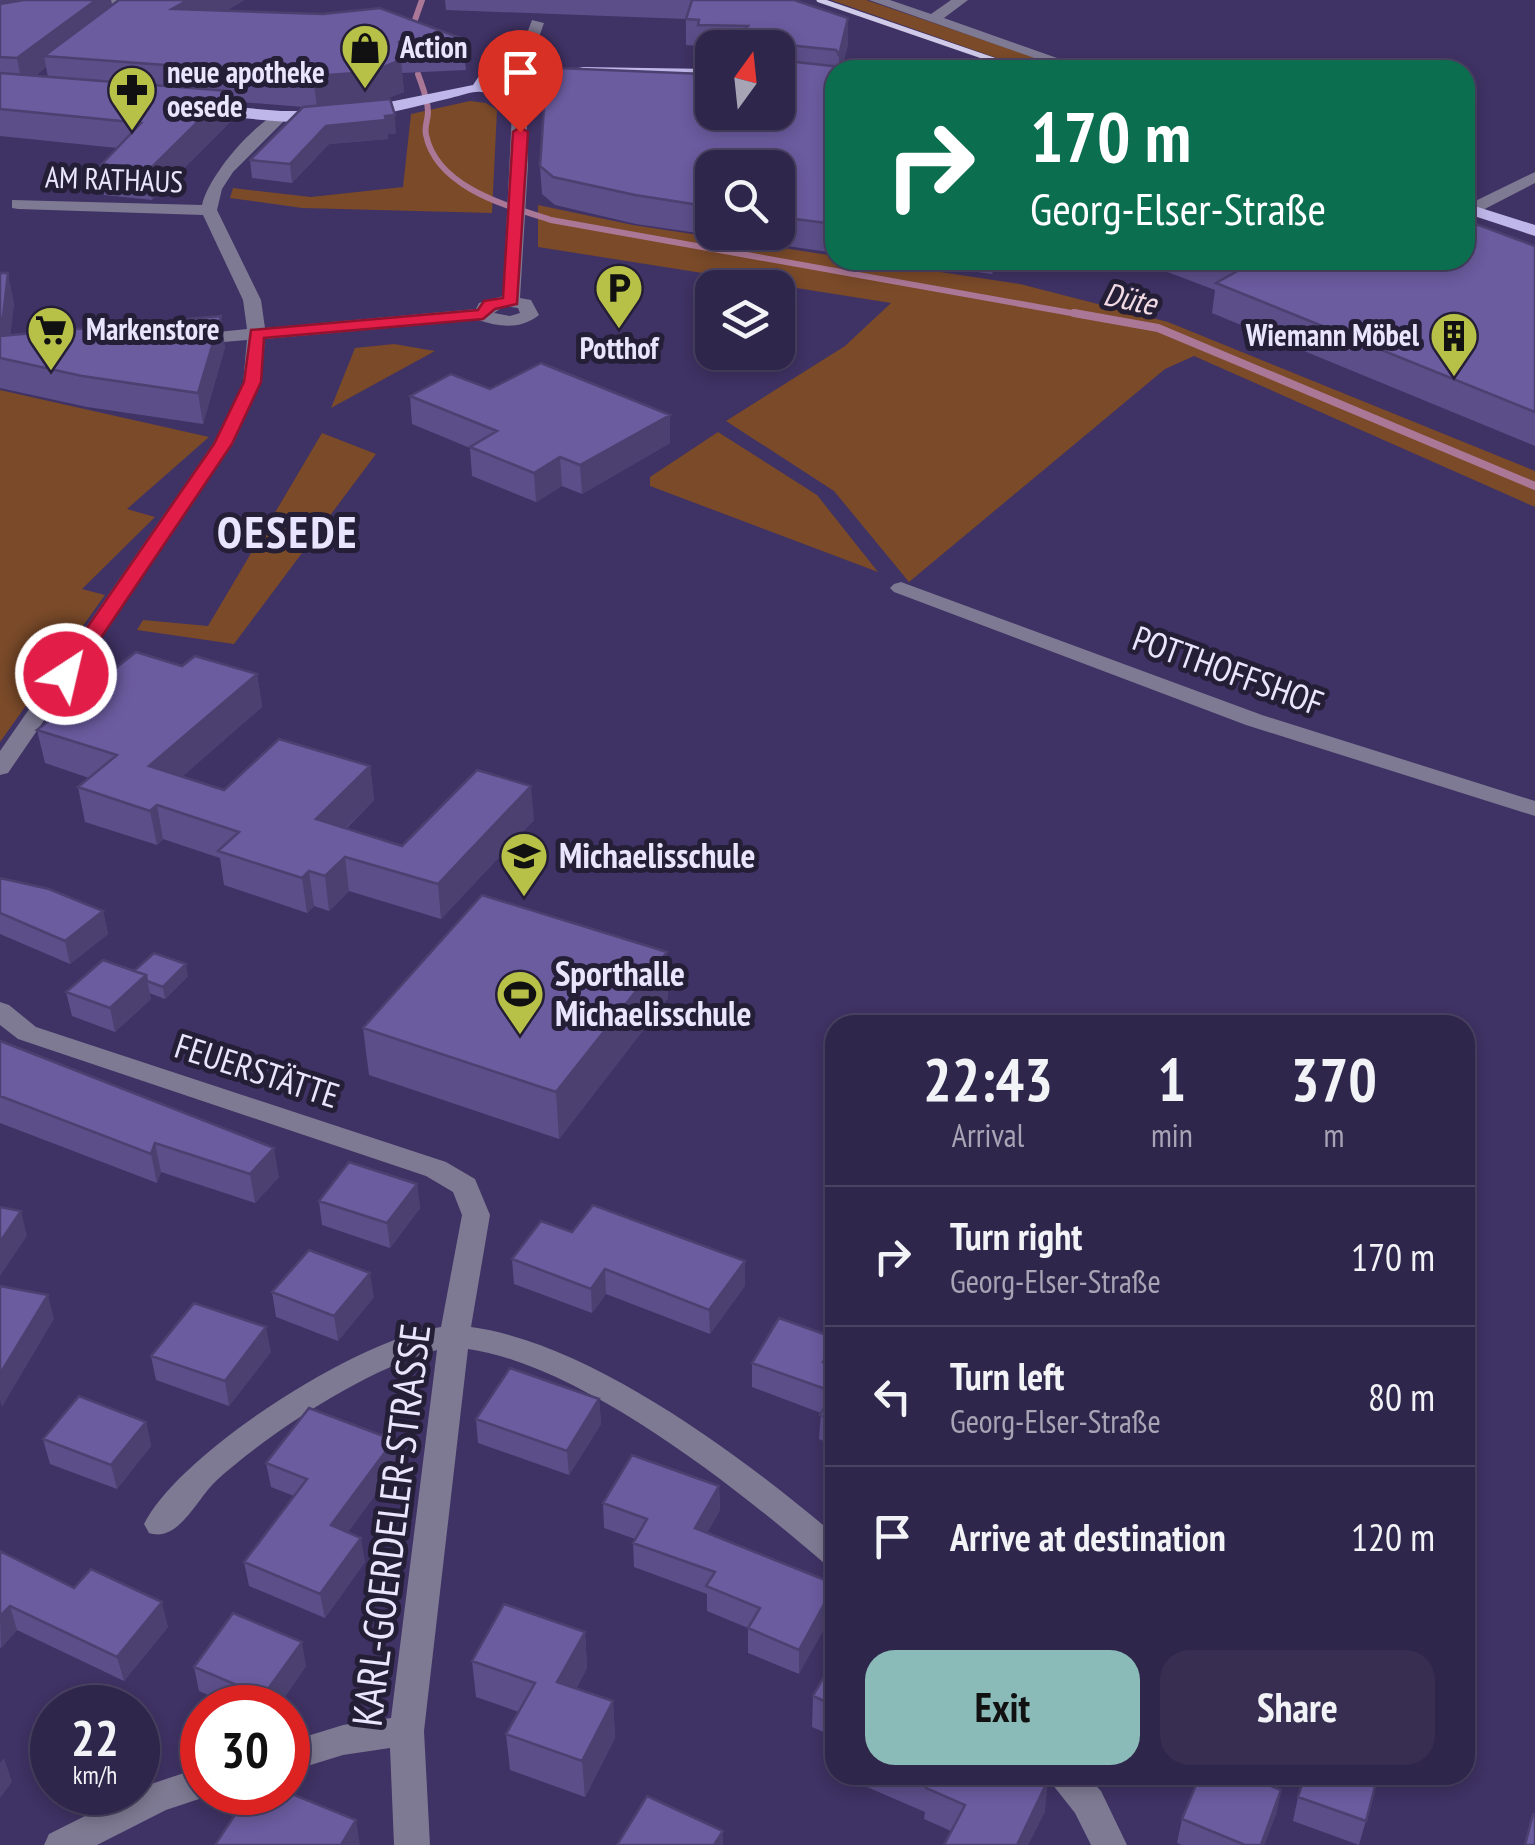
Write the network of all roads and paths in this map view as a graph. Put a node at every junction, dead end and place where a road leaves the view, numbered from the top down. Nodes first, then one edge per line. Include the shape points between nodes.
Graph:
1 (125, 0) edge
2 (876, 0) edge
3 (960, 0) edge
4 (114, 1) edge
5 (57, 13) edge
6 (127, 18) edge
7 (934, 18) junction
8 (538, 22) dead end
9 (1055, 60) edge
10 (522, 65) junction
11 (695, 72) edge
12 (554, 73) junction
13 (483, 87) junction
14 (518, 94) junction
15 (180, 106) edge
16 (281, 116) junction
17 (1535, 178) edge
18 (18, 204) dead end
19 (1475, 205) edge
20 (209, 210) junction
21 (1475, 212) edge
22 (1535, 231) edge
23 (387, 322) junction
24 (256, 333) junction
25 (398, 340) dead end
26 (163, 342) edge
27 (901, 588) dead end
28 (0, 768) edge
29 (1535, 809) edge
30 (0, 1012) edge
31 (476, 1215) joint
32 (454, 1336) junction
33 (160, 1524) dead end
34 (825, 1545) edge
35 (407, 1732) junction
36 (310, 1750) edge
37 (1072, 1785) edge
38 (180, 1791) edge
39 (62, 1845) edge
40 (412, 1845) edge
41 (1110, 1845) edge

1 - 4 street
2 - 7 street
3 - 7 street
4 - 5 street
4 - 6 street
7 - 9 street
8 - 10 street
10 - 12 main road
10 - 13 main road via 490,70 479,78
11 - 12 main road
12 - 14 main road via 550,87
13 - 14 main road
13 - 16 main road via 345,116
14 - 23 street via 511,301 530,307 530,314 504,322 483,314
15 - 16 main road
16 - 20 street via 227,169
17 - 19 street
18 - 20 street, AM RATHAUS
20 - 24 street via 252,300
21 - 22 main road
23 - 24 street
23 - 25 street
24 - 26 street
24 - 28 street via 252,382 223,444
27 - 29 street, POTTHOFFSHOF via 1254,720
30 - 31 street, FEUERSTÄTTE via 27,1032 436,1169 465,1186
31 - 32 street, KARL-GOERDELER-STRASSE
32 - 33 street via 388,1355 287,1412 205,1472
32 - 34 street via 506,1346 600,1382
32 - 35 street, KARL-GOERDELER-STRASSE
35 - 36 street
35 - 40 street, KARL-GOERDELER-STRASSE
37 - 41 street
38 - 39 street

